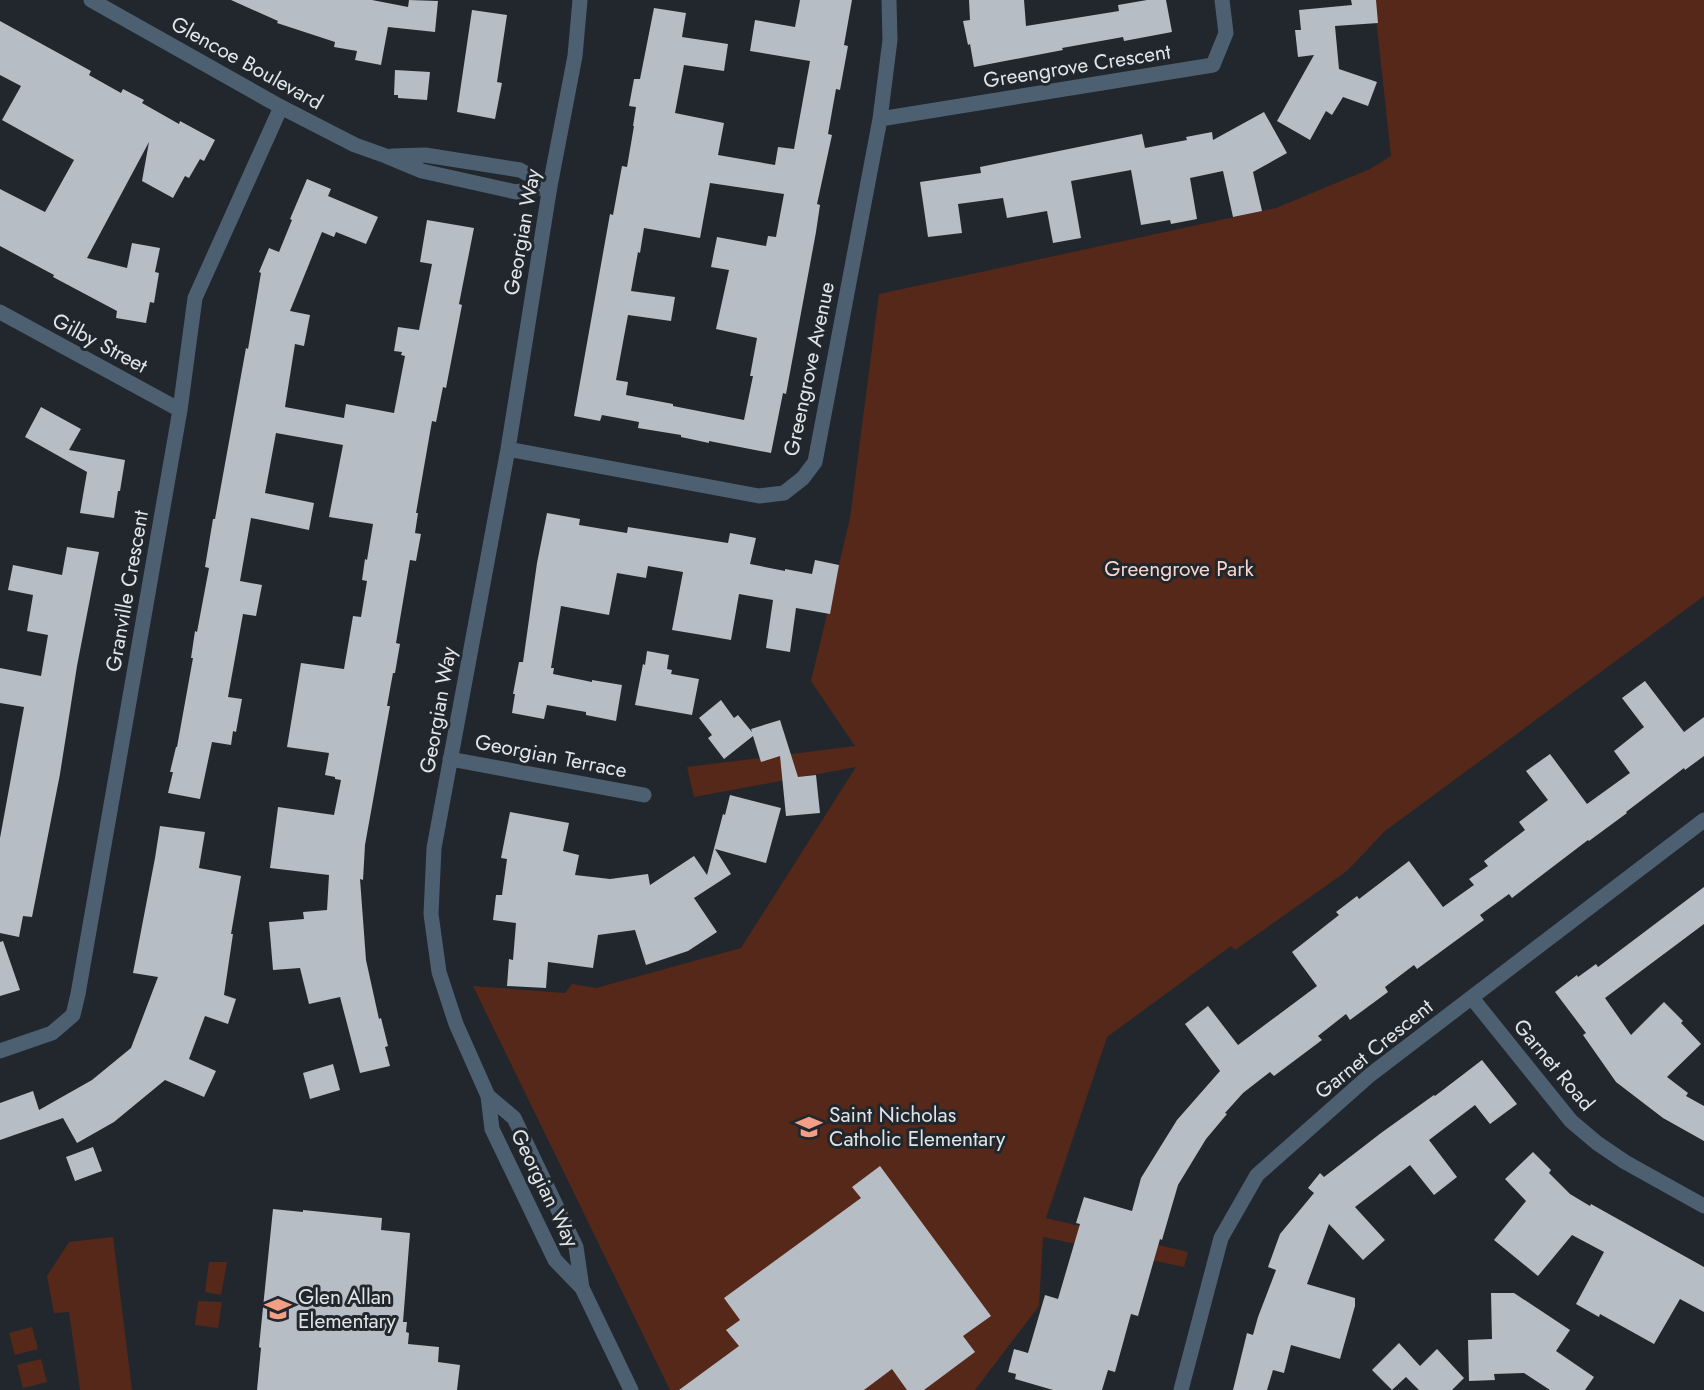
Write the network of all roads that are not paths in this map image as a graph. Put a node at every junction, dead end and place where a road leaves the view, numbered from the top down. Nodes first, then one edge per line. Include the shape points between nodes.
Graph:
1 (91, 0) edge
2 (580, 0) edge
3 (889, 0) edge
4 (1222, 0) edge
5 (281, 107) junction
6 (880, 119) junction
7 (386, 156) junction
8 (550, 186) junction
9 (0, 312) edge
10 (180, 410) junction
11 (508, 449) junction
12 (450, 759) junction
13 (644, 795) dead end
14 (1704, 820) edge
15 (1472, 998) junction
16 (0, 1051) edge
17 (488, 1096) junction
18 (1704, 1206) edge
19 (582, 1288) junction
20 (631, 1390) edge
21 (1181, 1390) edge

1 - 5 street, Glencoe Boulevard
2 - 8 street, Georgian Way via 575,56
3 - 6 street, Greengrove Avenue via 890,40
4 - 6 street, Greengrove Crescent via 1226,33 1213,65
5 - 7 street, Glencoe Boulevard via 354,145
5 - 10 street, Granville Crescent via 195,298
6 - 11 street, Greengrove Avenue via 815,462 803,478 784,493 759,496
7 - 8 street, Glencoe Boulevard via 425,155 520,170
7 - 8 street, Glencoe Boulevard via 422,171 516,192
8 - 11 street, Georgian Way
9 - 10 street, Gilby Street
10 - 16 street, Granville Crescent via 73,1015 52,1033
11 - 12 street, Georgian Way
12 - 13 street, Georgian Terrace
12 - 17 street, Georgian Way via 434,848 431,914 439,972 456,1024
14 - 15 street, Garnet Crescent
15 - 18 street, Garnet Road via 1571,1121 1625,1162
15 - 21 street, Garnet Crescent via 1370,1075 1257,1175 1221,1238
17 - 19 street, Georgian Way via 492,1129 555,1260
17 - 19 street via 514,1118 576,1247
19 - 20 street, Georgian Way

